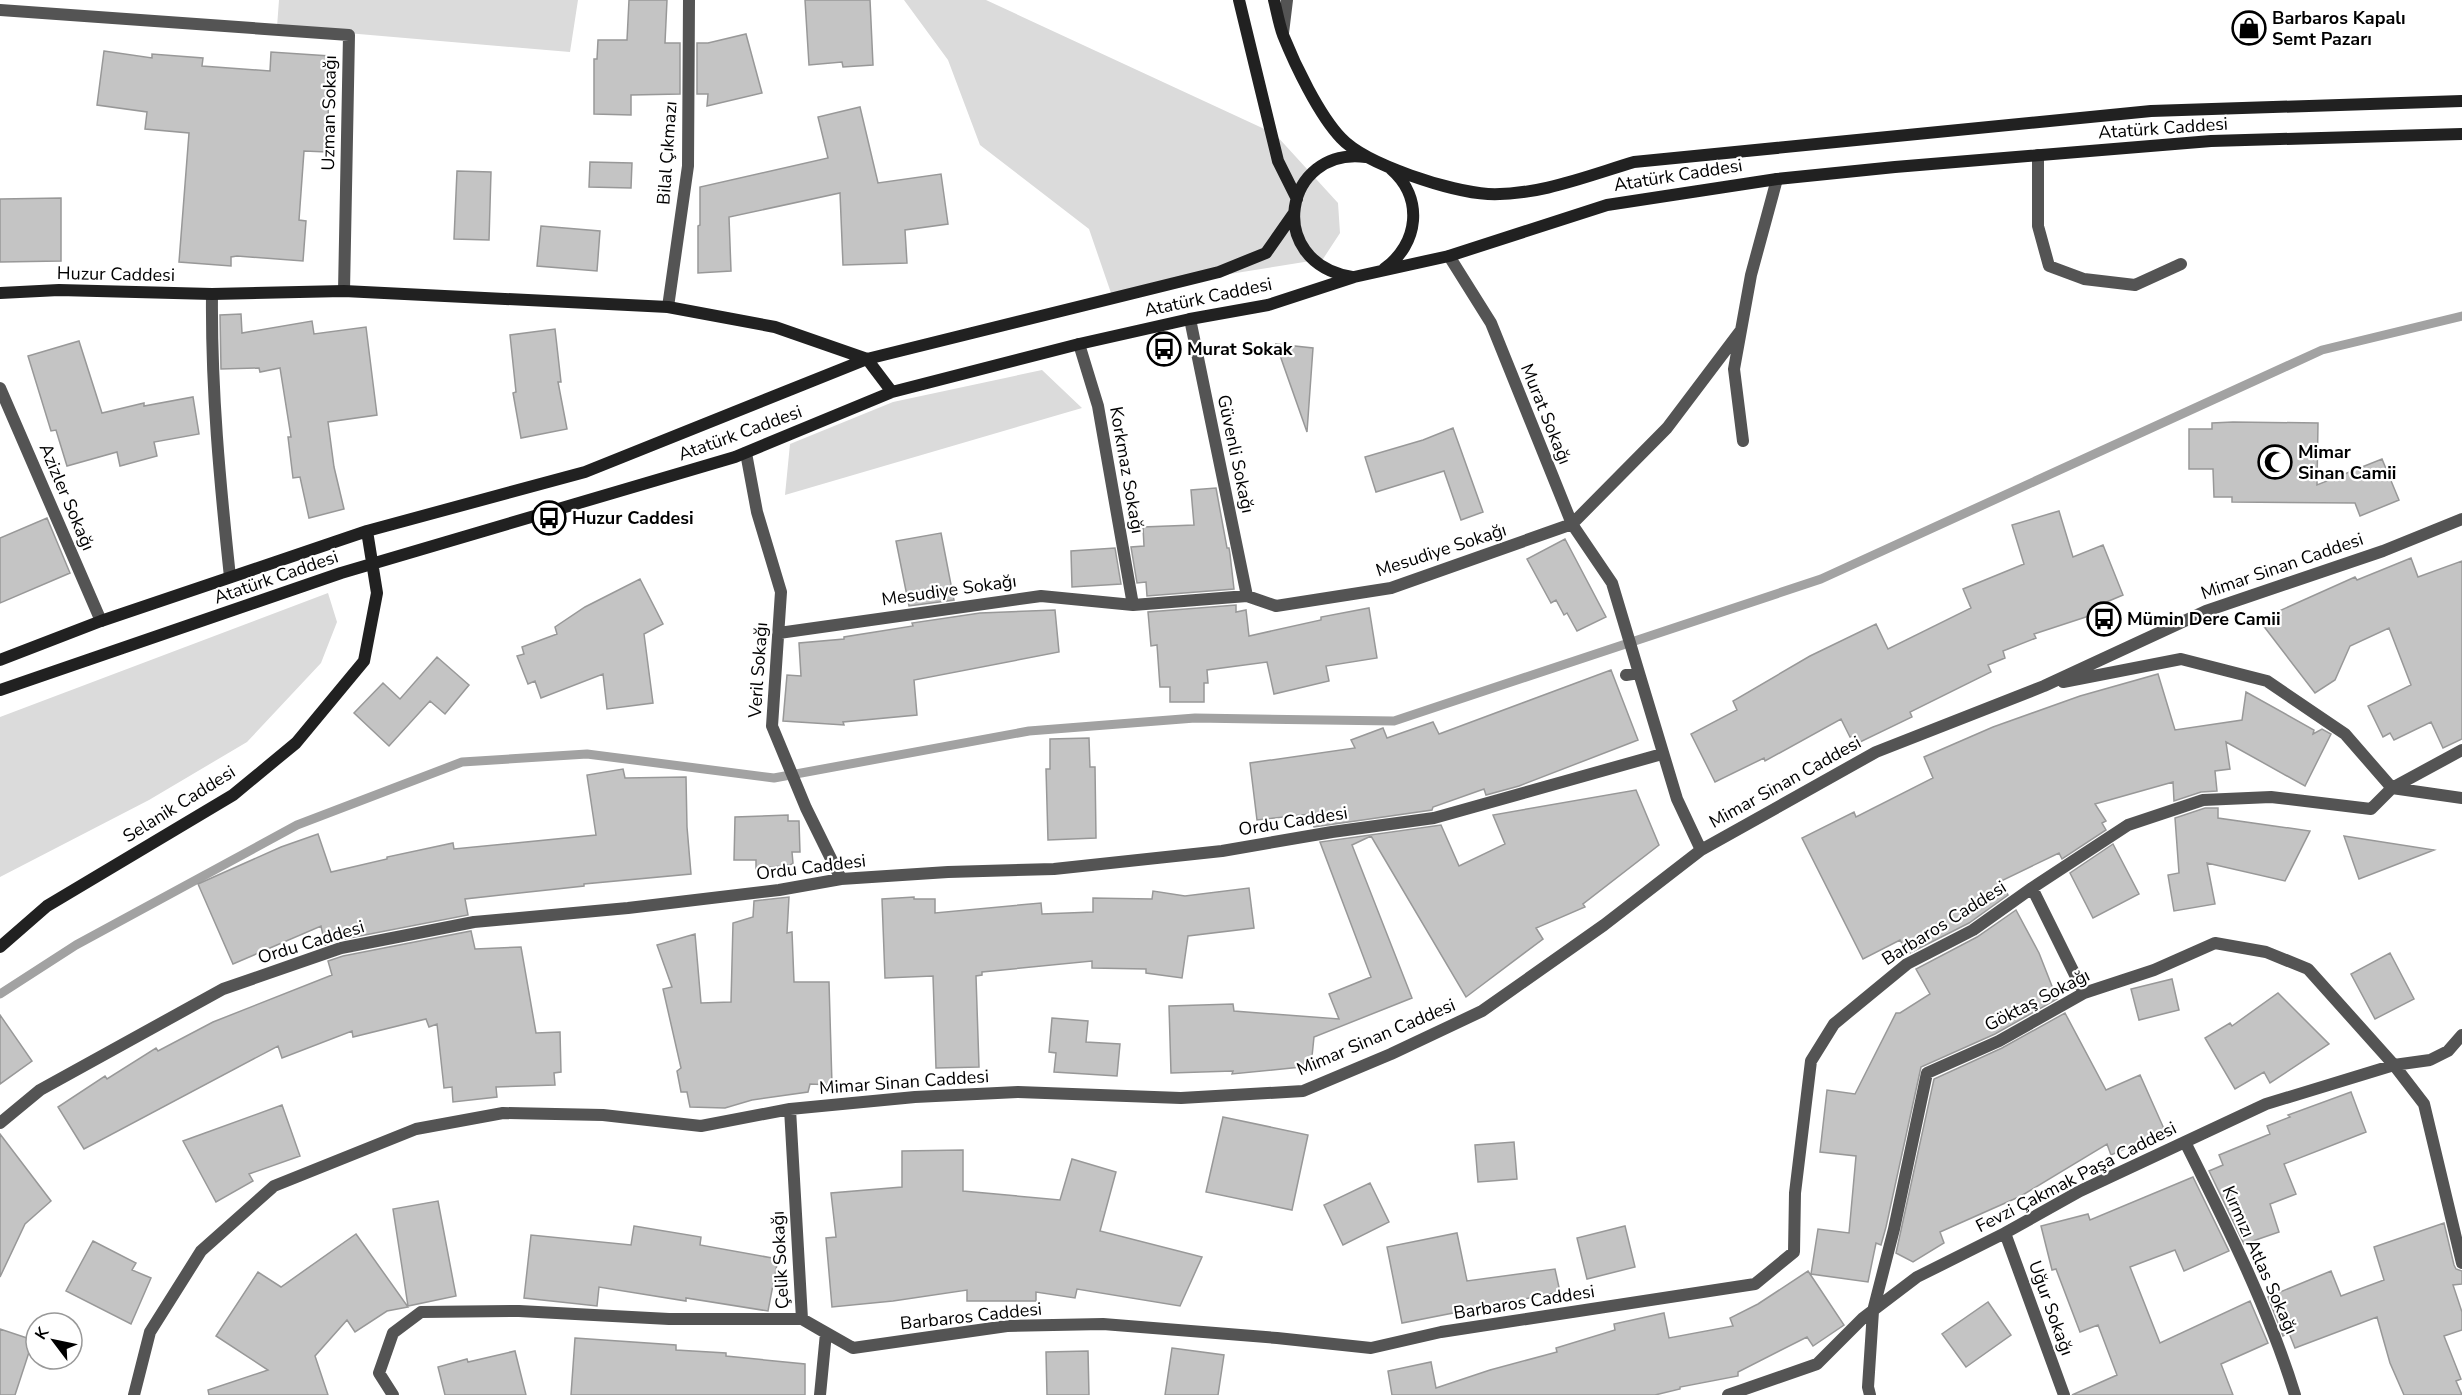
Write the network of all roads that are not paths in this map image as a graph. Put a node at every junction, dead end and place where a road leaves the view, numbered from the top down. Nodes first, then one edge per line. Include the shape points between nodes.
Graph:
1 (689, 0) edge
2 (1239, 0) edge
3 (1274, 0) edge
4 (1287, 0) edge
5 (0, 10) edge
6 (1283, 34) junction
7 (2462, 101) edge
8 (2462, 135) edge
9 (2038, 155) junction
10 (1370, 158) junction
11 (1388, 166) junction
12 (1777, 179) junction
13 (1297, 199) junction
14 (1294, 213) junction
15 (1449, 256) junction
16 (2181, 264) dead end
17 (1370, 274) junction
18 (1354, 277) junction
19 (344, 291) junction
20 (0, 294) edge
21 (212, 294) junction
22 (668, 307) junction
23 (1190, 319) junction
24 (1741, 330) junction
25 (1079, 344) junction
26 (867, 359) junction
27 (0, 388) edge
28 (892, 392) junction
29 (1743, 441) dead end
30 (746, 453) junction
31 (2462, 519) edge
32 (1572, 524) junction
33 (367, 531) junction
34 (373, 564) junction
35 (230, 577) junction
36 (1246, 596) junction
37 (1133, 605) junction
38 (101, 621) junction
39 (779, 633) junction
40 (0, 660) edge
41 (1639, 673) junction
42 (1626, 675) dead end
43 (2044, 686) junction
44 (0, 690) edge
45 (2462, 750) edge
46 (1662, 754) junction
47 (2392, 788) junction
48 (2462, 798) edge
49 (1701, 850) junction
50 (841, 879) junction
51 (2032, 888) junction
52 (0, 947) edge
53 (2084, 993) junction
54 (2462, 1035) edge
55 (2394, 1065) junction
56 (790, 1109) junction
57 (0, 1123) edge
58 (2185, 1142) junction
59 (2005, 1233) junction
60 (2462, 1263) edge
61 (1873, 1311) junction
62 (802, 1319) junction
63 (134, 1395) edge
64 (393, 1395) edge
65 (820, 1395) edge
66 (1728, 1395) edge
67 (1870, 1395) edge
68 (2064, 1395) edge
69 (2295, 1395) edge

1 - 22 street, Bilal Çıkmazı via 688,166
2 - 13 main road via 1278,161
3 - 6 main road
4 - 6 street
5 - 19 street, Uzman Sokağı via 349,35
6 - 10 main road via 1315,101 1341,138
7 - 11 main road, Atatürk Caddesi via 2151,111 1634,162 1556,186 1487,194 1433,183
8 - 9 main road, Atatürk Caddesi via 2211,141
9 - 12 main road, Atatürk Caddesi
9 - 16 street via 2038,226 2049,266 2084,279 2135,285
10 - 11 main road, Atatürk Caddesi
10 - 13 main road via 1332,160 1305,182
11 - 17 main road via 1408,189 1414,209 1413,230 1395,261
12 - 15 main road, Atatürk Caddesi via 1607,204
12 - 24 street, Mesudiye Sokağı via 1751,275
13 - 14 main road
14 - 18 main road via 1297,235 1315,262 1326,270
14 - 26 main road, Atatürk Caddesi via 1266,253 1219,272
15 - 17 main road, Atatürk Caddesi
15 - 32 street, Murat Sokağı via 1491,323
17 - 18 main road, Atatürk Caddesi
18 - 23 main road, Atatürk Caddesi via 1268,305
19 - 21 main road, Huzur Caddesi
19 - 22 main road, Huzur Caddesi
20 - 21 main road, Huzur Caddesi via 59,290
21 - 35 street via 211,352
22 - 26 main road, Huzur Caddesi via 775,327
23 - 25 main road, Atatürk Caddesi
23 - 36 street, Güvenli Sokağı
24 - 29 street, Mesudiye Sokağı via 1734,369
24 - 32 street, Mesudiye Sokağı via 1667,428
25 - 28 main road, Atatürk Caddesi
25 - 37 street, Korkmaz Sokağı via 1098,406
26 - 28 main road
26 - 33 main road, Atatürk Caddesi via 585,472
27 - 38 street, Azizler Sokağı
28 - 30 main road, Atatürk Caddesi
30 - 34 main road, Atatürk Caddesi
30 - 39 street, Veril Sokağı via 757,512 781,592
31 - 43 street, Mimar Sinan Caddesi via 2383,551 2206,611
32 - 36 street, Mesudiye Sokağı via 1392,588 1276,606
32 - 41 street, Murat Sokağı via 1612,583
33 - 34 main road, Selanik Caddesi
33 - 35 main road, Atatürk Caddesi
34 - 44 main road, Atatürk Caddesi
34 - 52 main road, Selanik Caddesi via 377,593 364,661 296,743 233,795 47,906
35 - 38 main road, Atatürk Caddesi
36 - 37 street, Mesudiye Sokağı
37 - 39 street, Mesudiye Sokağı via 1041,596
38 - 40 main road, Atatürk Caddesi
39 - 50 street, Veril Sokağı via 772,726
41 - 42 street
41 - 46 street
43 - 47 street via 2181,659 2267,681 2345,734
43 - 49 street, Mimar Sinan Caddesi via 1876,752
45 - 47 street
46 - 49 street via 1677,799
46 - 50 street, Ordu Caddesi via 1434,818 1222,851 1054,869
47 - 48 street
47 - 51 street, Barbaros Caddesi via 2371,809 2271,797 2203,800 2128,825
49 - 56 street, Mimar Sinan Caddesi via 1604,926 1482,1011 1303,1091 1181,1098 1017,1092
50 - 57 street, Ordu Caddesi via 640,907 474,922 341,948 223,989 40,1090
51 - 53 street
51 - 62 street, Barbaros Caddesi via 1973,930 1907,964 1834,1024 1811,1061 1795,1193 1794,1252 1755,1284 1442,1332 1371,1348 1103,1324 1007,1326 853,1348
53 - 55 street, Göktaş Sokağı via 2154,970 2215,943 2266,952 2308,969
53 - 61 street, Göktaş Sokağı via 1999,1041 1927,1072
54 - 55 street, Fevzi Çakmak Paşa Caddesi via 2448,1051 2430,1060
55 - 58 street, Fevzi Çakmak Paşa Caddesi via 2266,1104
55 - 60 street, Göktaş Sokağı via 2424,1104
56 - 62 street, Çelik Sokağı
56 - 63 street, Mimar Sinan Caddesi via 701,1126 603,1115 503,1113 416,1129 274,1186 201,1251 150,1332
58 - 59 street, Fevzi Çakmak Paşa Caddesi via 2080,1191
58 - 69 street, Kırmızı Atlas Sokağı via 2277,1340
59 - 61 street, Fevzi Çakmak Paşa Caddesi via 1917,1277
59 - 68 street, Uğur Sokağı
61 - 66 street, Fevzi Çakmak Paşa Caddesi via 1818,1364
61 - 67 street
62 - 64 street, Barbaros Caddesi via 421,1312 393,1333 379,1373
62 - 65 street, Çelik Sokağı via 825,1333

